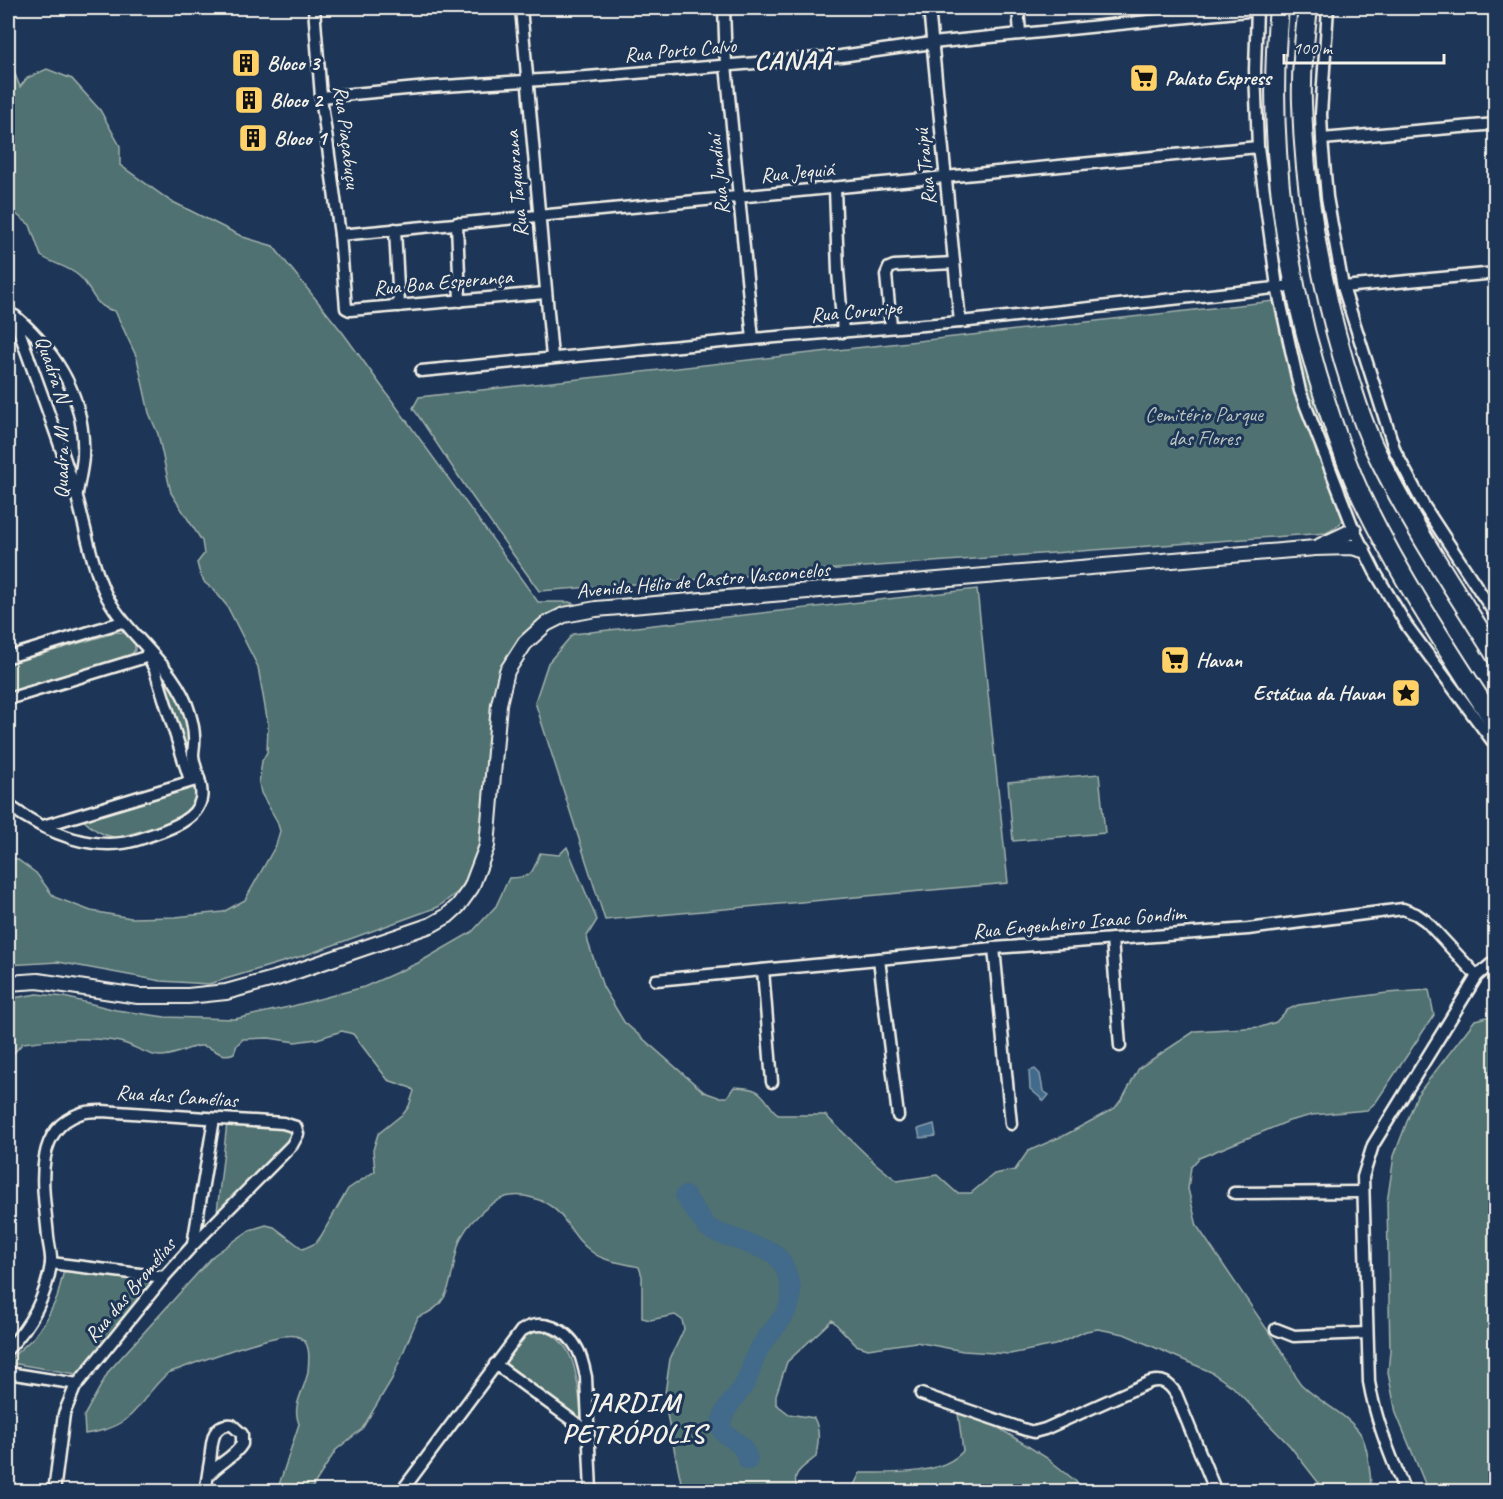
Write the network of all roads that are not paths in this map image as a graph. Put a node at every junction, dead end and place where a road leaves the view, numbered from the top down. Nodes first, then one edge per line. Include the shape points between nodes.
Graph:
1 (314, 8) edge
2 (521, 8) edge
3 (724, 8) edge
4 (929, 8) edge
5 (1018, 8) edge
6 (1279, 8) edge
7 (1308, 8) edge
8 (1328, 8) edge
9 (1257, 9) edge
10 (1020, 33) junction
11 (932, 43) junction
12 (726, 66) junction
13 (527, 82) junction
14 (321, 97) junction
15 (1496, 124) edge
16 (1322, 139) junction
17 (1258, 147) junction
18 (945, 177) junction
19 (835, 188) junction
20 (740, 196) junction
21 (538, 216) junction
22 (457, 223) junction
23 (395, 229) junction
24 (340, 235) junction
25 (954, 263) junction
26 (1496, 273) edge
27 (1285, 286) junction
28 (1343, 287) junction
29 (545, 293) junction
30 (460, 301) junction
31 (399, 306) junction
32 (346, 308) joint
33 (8, 310) edge
34 (960, 322) junction
35 (16, 324) edge
36 (891, 326) junction
37 (843, 332) junction
38 (753, 339) junction
39 (552, 357) junction
40 (421, 371) dead end
41 (76, 496) junction
42 (1354, 530) junction
43 (1315, 548) junction
44 (1363, 550) junction
45 (1496, 616) edge
46 (122, 622) junction
47 (140, 638) junction
48 (149, 656) junction
49 (1496, 656) edge
50 (8, 657) edge
51 (8, 699) edge
52 (1496, 724) edge
53 (1496, 746) edge
54 (194, 780) junction
55 (8, 805) edge
56 (43, 826) junction
57 (1112, 939) junction
58 (994, 948) junction
59 (879, 959) junction
60 (1496, 960) edge
61 (763, 970) junction
62 (1477, 976) junction
63 (656, 980) dead end
64 (8, 983) edge
65 (1120, 1046) dead end
66 (772, 1082) dead end
67 (898, 1116) dead end
68 (213, 1119) junction
69 (1011, 1124) dead end
70 (292, 1145) joint
71 (1362, 1192) junction
72 (1234, 1193) dead end
73 (193, 1245) junction
74 (51, 1263) junction
75 (164, 1277) junction
76 (1276, 1329) dead end
77 (1367, 1333) junction
78 (8, 1349) edge
79 (495, 1364) junction
80 (8, 1373) edge
81 (78, 1384) junction
82 (921, 1394) dead end
83 (587, 1431) junction
84 (208, 1476) junction
85 (589, 1489) edge
86 (1215, 1489) edge
87 (54, 1491) edge
88 (205, 1491) edge
89 (401, 1491) edge
90 (1203, 1491) edge
91 (1405, 1491) edge

1 - 14 street, Rua Piaçabuçu
2 - 13 street, Rua Taquarana
3 - 12 street, Rua Jundiaí
4 - 11 street, Rua Traipú
5 - 10 street
6 - 27 highway via 1276,115
7 - 49 highway via 1303,54 1304,141 1333,325 1356,402 1377,454 1422,538
8 - 16 street
9 - 10 street, Rua Porto Calvo
9 - 17 street
10 - 11 street, Rua Porto Calvo
11 - 12 street, Rua Porto Calvo
11 - 18 street, Rua Traipú
12 - 13 street, Rua Porto Calvo
12 - 20 street, Rua Jundiaí
13 - 14 street, Rua Porto Calvo
13 - 21 street, Rua Taquarana
14 - 24 street, Rua Piaçabuçu
15 - 16 street
16 - 28 street via 1327,197
17 - 18 street, Rua Jequiá
17 - 27 street
18 - 19 street, Rua Jequiá
18 - 25 street, Rua Traipú
19 - 20 street, Rua Jequiá
19 - 37 street
20 - 21 street, Rua Jequiá
20 - 38 street, Rua Jundiaí
21 - 22 street, Rua Jequiá
21 - 29 street, Rua Taquarana
22 - 23 street, Rua Jequiá
22 - 30 street
23 - 24 street, Rua Jequiá
23 - 31 street
24 - 32 street, Rua Piaçabuçu
25 - 34 street, Rua Traipú
25 - 36 street via 889,268 886,276
26 - 28 street
27 - 34 street, Rua Coruripe
27 - 42 street via 1300,391
27 - 52 highway via 1361,496 1414,595
28 - 45 street via 1395,451 1424,506
29 - 30 street, Rua Boa Esperança
29 - 39 street, Rua Taquarana
30 - 31 street, Rua Boa Esperança
31 - 32 street, Rua Boa Esperança
33 - 35 street
34 - 36 street, Rua Coruripe
35 - 41 street, Quadra N
35 - 41 street, Quadra M via 48,348 80,411 83,459
36 - 37 street, Rua Coruripe
37 - 38 street, Rua Coruripe
38 - 39 street, Rua Coruripe
39 - 40 street, Rua Coruripe
41 - 46 street, Quadra M via 106,595
42 - 43 street, Avenida Hélio de Castro Vasconcelos
42 - 44 street
43 - 44 street, Avenida Hélio de Castro Vasconcelos
43 - 64 street, Avenida Hélio de Castro Vasconcelos via 596,609 564,615 536,631 507,671 499,704 487,846 471,888 447,916 277,978 226,992 138,996 38,981
44 - 53 street via 1407,626
46 - 47 street, Quadra M
46 - 50 street
47 - 48 street, Quadra M
47 - 54 street, Quadra M via 183,696 194,736
48 - 51 street
48 - 54 street, Quadra M
54 - 56 street
54 - 56 street, Quadra M via 201,800 191,816 124,844 89,843
55 - 56 street, Quadra M
57 - 58 street, Rua Engenheiro Isaac Gondim
57 - 62 street, Rua Engenheiro Isaac Gondim via 1248,929 1403,909 1426,921
57 - 65 street
58 - 59 street, Rua Engenheiro Isaac Gondim
58 - 69 street
59 - 61 street, Rua Engenheiro Isaac Gondim
59 - 67 street
60 - 62 street
61 - 63 street, Rua Engenheiro Isaac Gondim
61 - 66 street
62 - 71 street via 1373,1144
68 - 70 street, Rua das Camélias via 293,1125 298,1134
68 - 73 street
68 - 74 street, Rua das Camélias via 102,1111 81,1113 66,1120 57,1129 44,1160
70 - 73 street, Rua das Bromélias
71 - 72 street
71 - 77 street
73 - 75 street, Rua das Bromélias
74 - 75 street
74 - 78 street via 35,1314
75 - 81 street, Rua das Bromélias
76 - 77 street via 1294,1336
77 - 91 street via 1374,1412
79 - 83 street
79 - 83 street via 528,1326 544,1324 558,1329 576,1346 583,1363
79 - 89 street
80 - 81 street
81 - 87 street, Rua das Bromélias via 64,1414
82 - 86 street via 1035,1432 1150,1382 1168,1383
83 - 85 street
84 - 84 street via 214,1433 222,1426 232,1425 242,1434 242,1444
84 - 88 street
86 - 90 street

